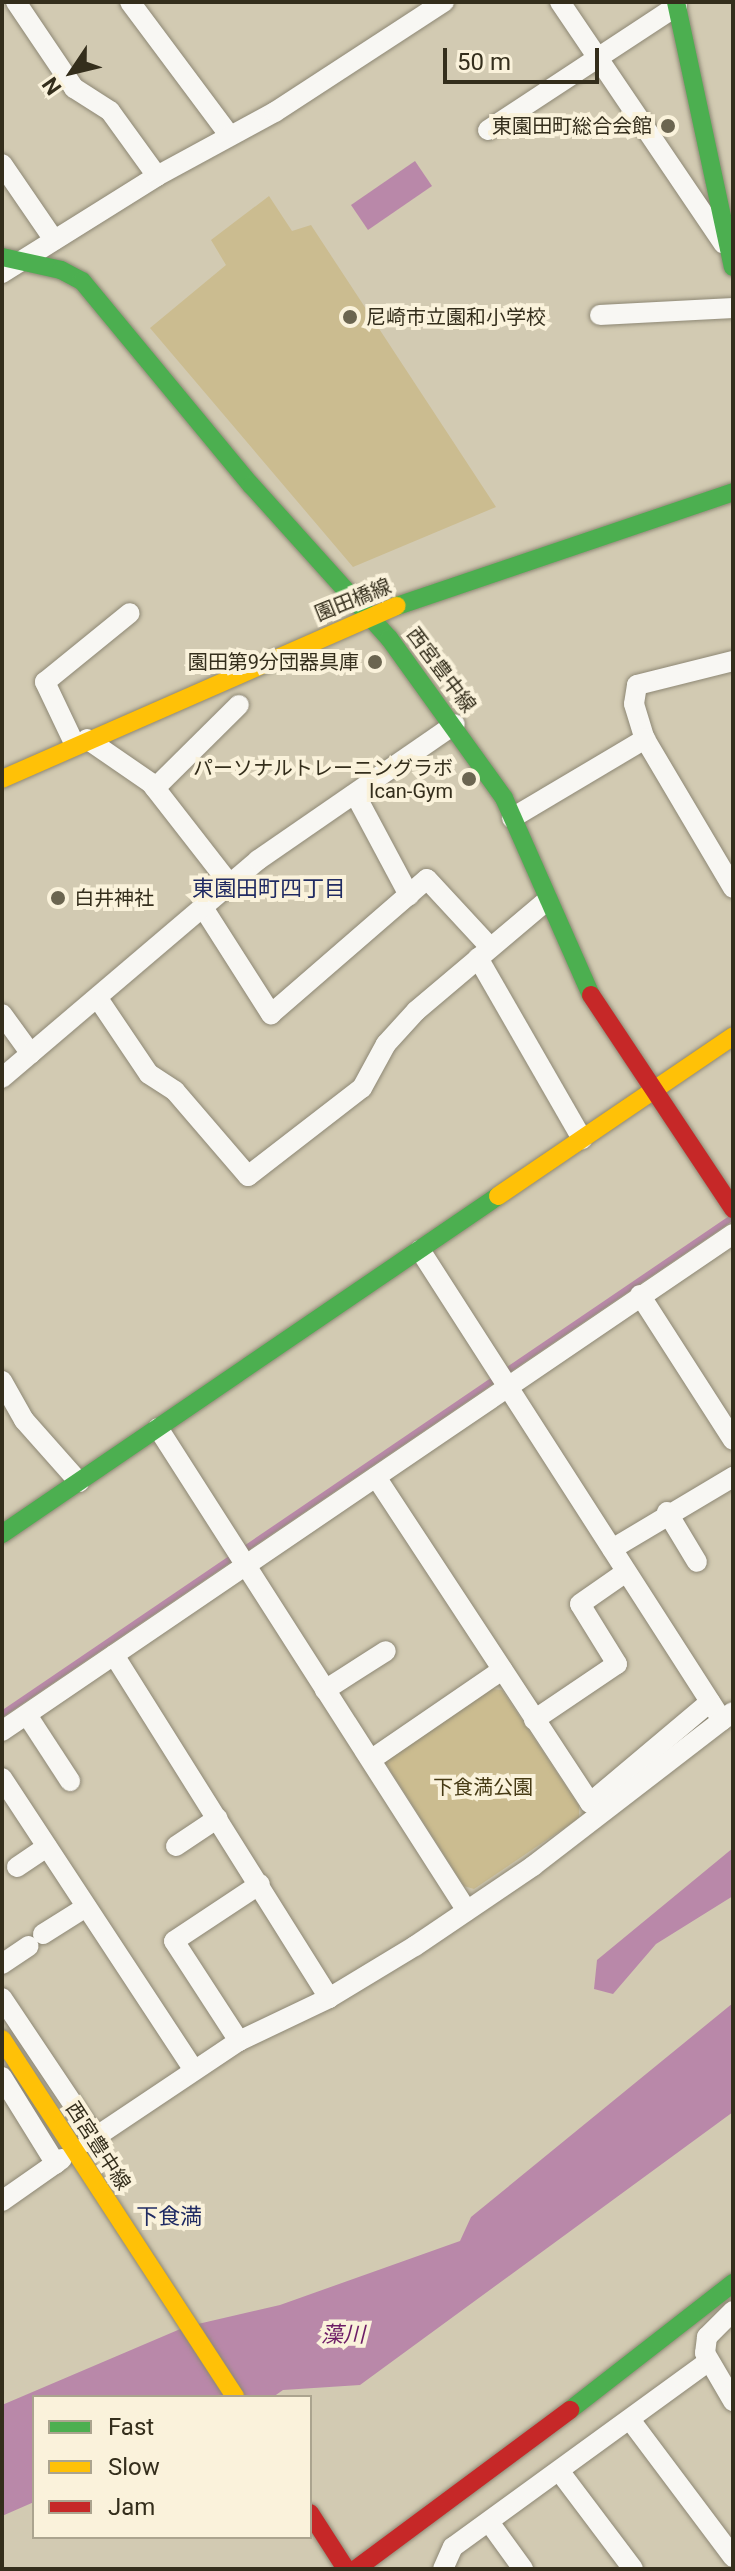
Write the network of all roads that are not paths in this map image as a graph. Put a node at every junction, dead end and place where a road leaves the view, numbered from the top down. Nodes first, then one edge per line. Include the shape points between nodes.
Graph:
1 (16, 2) edge
2 (130, 2) edge
3 (444, 2) edge
4 (560, 2) edge
5 (677, 4) edge
6 (597, 57) junction
7 (488, 130) dead end
8 (229, 135) junction
9 (2, 164) edge
10 (157, 176) junction
11 (54, 240) junction
12 (12, 259) edge
13 (732, 261) edge
14 (2, 273) edge
15 (733, 308) edge
16 (600, 315) dead end
17 (733, 492) edge
18 (130, 613) dead end
19 (369, 617) junction
20 (733, 661) edge
21 (239, 705) dead end
22 (455, 724) junction
23 (645, 739) junction
24 (81, 742) junction
25 (2, 779) edge
26 (155, 788) junction
27 (355, 794) junction
28 (512, 818) junction
29 (232, 887) junction
30 (733, 888) edge
31 (409, 895) junction
32 (546, 901) junction
33 (204, 909) junction
34 (484, 953) junction
35 (99, 1000) junction
36 (2, 1014) edge
37 (733, 1036) edge
38 (31, 1054) junction
39 (2, 1078) edge
40 (652, 1090) junction
41 (582, 1139) junction
42 (733, 1209) edge
43 (733, 1234) edge
44 (420, 1250) junction
45 (640, 1295) junction
46 (503, 1379) junction
47 (2, 1381) edge
48 (158, 1428) junction
49 (733, 1440) edge
50 (376, 1477) junction
51 (733, 1477) edge
52 (79, 1482) junction
53 (667, 1512) junction
54 (2, 1534) edge
55 (612, 1549) junction
56 (242, 1557) junction
57 (697, 1562) dead end
58 (626, 1572) junction
59 (386, 1651) dead end
60 (114, 1655) junction
61 (502, 1670) junction
62 (325, 1690) junction
63 (710, 1702) junction
64 (27, 1715) junction
65 (728, 1716) edge
66 (534, 1720) junction
67 (2, 1731) edge
68 (372, 1759) junction
69 (2, 1778) edge
70 (70, 1781) dead end
71 (218, 1818) junction
72 (176, 1846) dead end
73 (47, 1847) junction
74 (17, 1867) dead end
75 (260, 1884) junction
76 (86, 1907) junction
77 (467, 1911) junction
78 (2, 1964) edge
79 (2, 1998) edge
80 (329, 1998) junction
81 (2, 2039) edge
82 (239, 2041) junction
83 (193, 2069) junction
84 (2, 2077) edge
85 (2, 2201) edge
86 (733, 2283) edge
87 (733, 2311) edge
88 (709, 2361) junction
89 (234, 2395) edge
90 (733, 2401) edge
91 (631, 2421) junction
92 (560, 2472) junction
93 (312, 2516) edge
94 (489, 2522) junction
95 (733, 2557) edge
96 (342, 2562) edge
97 (356, 2569) edge
98 (443, 2569) edge
99 (523, 2569) edge
100 (633, 2569) edge

1 - 10 street via 74,88 110,111
2 - 8 street
3 - 8 street via 275,112
4 - 6 street
5 - 6 street
5 - 13 street
6 - 7 street
6 - 13 street
8 - 10 street
9 - 11 street
10 - 11 street
11 - 12 street
12 - 14 street
12 - 19 street, 西宮豊中線 via 82,281
15 - 16 street
17 - 19 street, 園田橋線
18 - 24 street via 45,682
19 - 22 street, 西宮豊中線
19 - 24 street, 園田橋線
20 - 23 street via 637,685 634,704
21 - 26 street
22 - 27 street
22 - 28 street, 西宮豊中線
23 - 28 street
23 - 30 street
24 - 25 street, 園田橋線
24 - 26 street
26 - 29 street
27 - 29 street via 258,860
27 - 31 street
28 - 32 street, 西宮豊中線
29 - 33 street
31 - 33 street via 271,1014
31 - 34 street via 427,879
32 - 34 street
32 - 40 street, 西宮豊中線 via 587,989
33 - 35 street
34 - 35 street via 396,1033 362,1088 248,1176 175,1091 149,1074
34 - 41 street
35 - 38 street
36 - 38 street
37 - 40 street
38 - 39 street
40 - 41 street
40 - 42 street, 西宮豊中線
41 - 44 street
43 - 45 street
44 - 46 street
44 - 48 street
45 - 46 street
45 - 49 street
46 - 50 street
46 - 55 street
47 - 52 street via 24,1420
48 - 52 street
48 - 56 street
50 - 56 street
50 - 61 street
51 - 53 street
52 - 54 street
53 - 55 street
53 - 57 street
55 - 58 street
56 - 60 street
56 - 62 street
58 - 63 street
58 - 66 street via 580,1604 617,1664
59 - 62 street
60 - 64 street
60 - 71 street
61 - 66 street
61 - 68 street
62 - 68 street
63 - 65 street
63 - 66 street via 590,1803
64 - 67 street
64 - 70 street
65 - 77 street
68 - 77 street
69 - 73 street
71 - 72 street
71 - 75 street
73 - 74 street
73 - 76 street
75 - 80 street
75 - 82 street via 174,1941
76 - 78 street
76 - 83 street
77 - 80 street
79 - 83 street via 91,2140
80 - 82 street
81 - 89 street, 西宮豊中線
82 - 83 street
84 - 85 street via 59,2161
86 - 97 street
87 - 88 street via 707,2337
88 - 90 street
88 - 91 street
91 - 92 street
91 - 95 street
92 - 94 street
92 - 100 street
93 - 96 street
94 - 98 street via 453,2547
94 - 99 street

